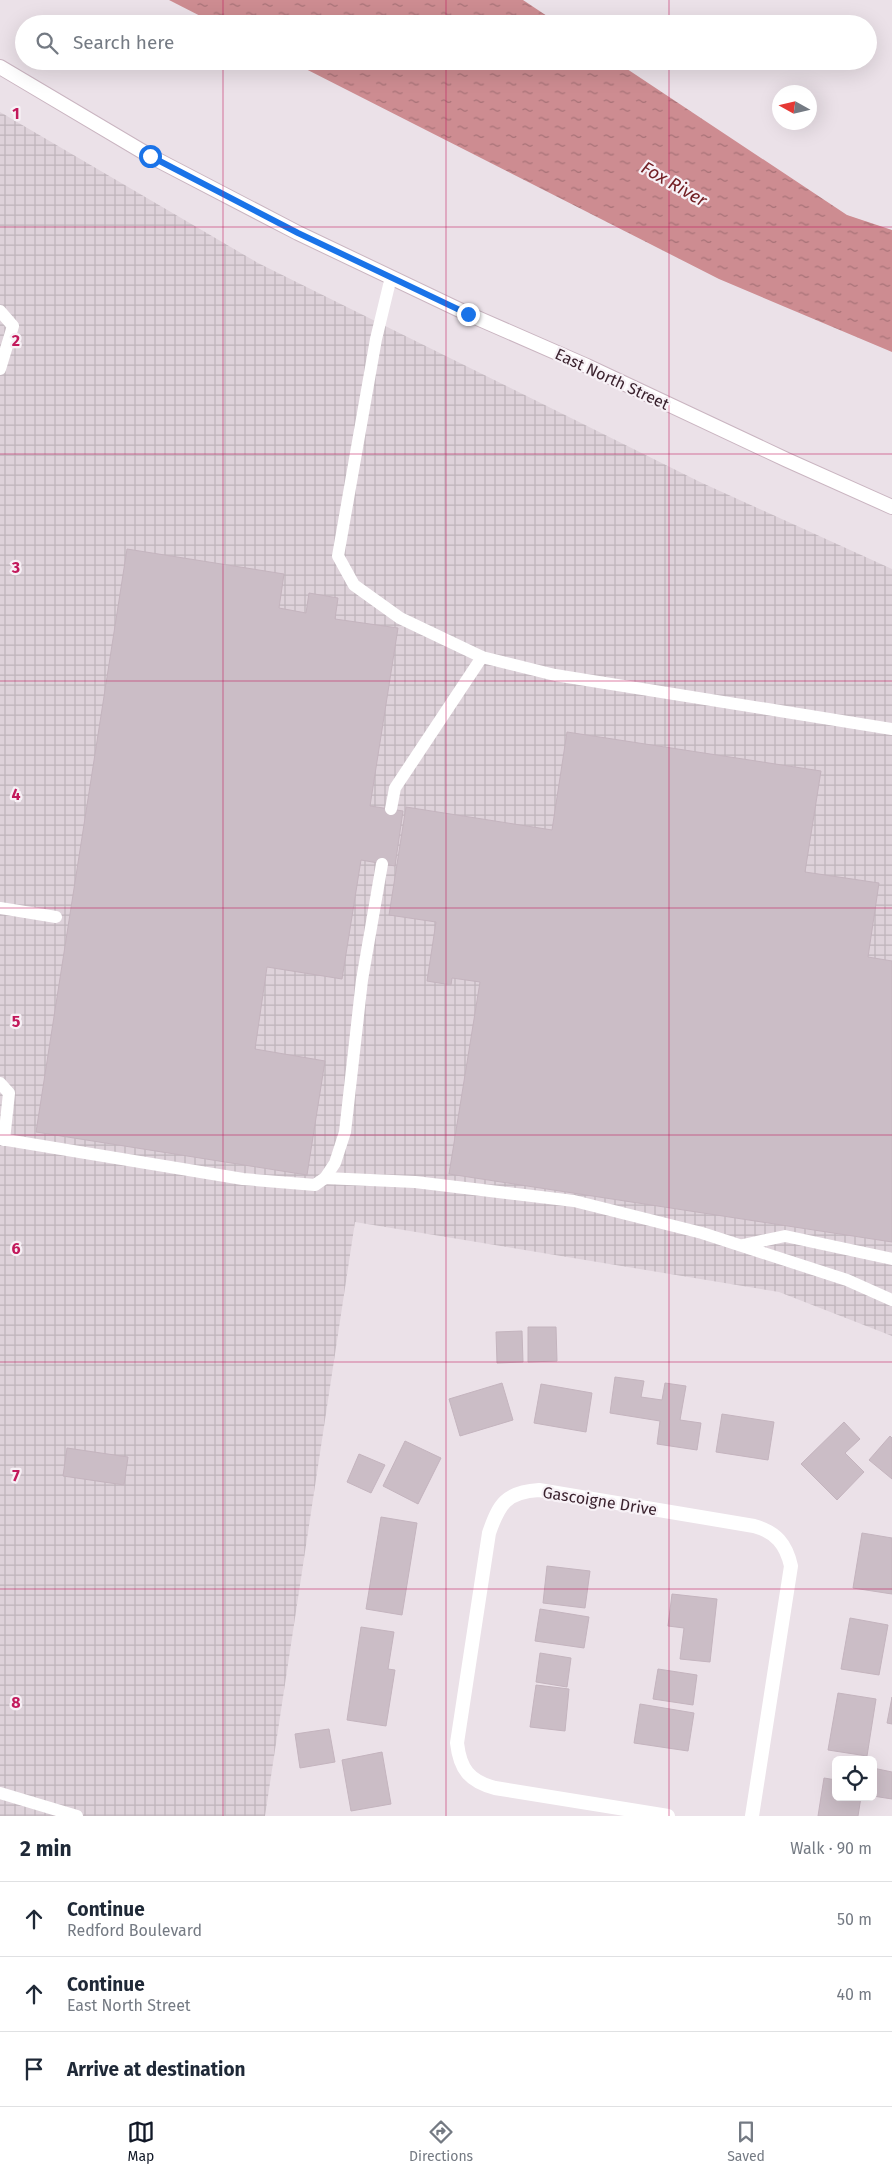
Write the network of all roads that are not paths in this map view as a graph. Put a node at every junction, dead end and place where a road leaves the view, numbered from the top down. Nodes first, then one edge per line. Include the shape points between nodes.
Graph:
1 (0, 67) edge
2 (391, 277) junction
3 (0, 311) edge
4 (0, 370) edge
5 (892, 507) edge
6 (482, 657) junction
7 (892, 729) edge
8 (391, 809) dead end
9 (382, 864) dead end
10 (0, 908) edge
11 (56, 917) dead end
12 (0, 1083) edge
13 (2, 1140) edge
14 (325, 1178) junction
15 (740, 1245) junction
16 (892, 1259) edge
17 (892, 1300) edge
18 (0, 1793) edge
19 (77, 1816) edge
20 (668, 1816) edge
21 (752, 1816) edge

1 - 2 street, East North Street via 150,156
2 - 5 street, East North Street
2 - 6 lane via 376,339 338,556 354,585 392,613
3 - 4 lane via 13,326
6 - 7 lane via 555,674
6 - 8 lane via 395,788
9 - 14 lane via 362,980 345,1132 335,1163
10 - 11 lane
12 - 13 lane via 9,1093
13 - 14 lane via 243,1179 315,1185
14 - 15 lane via 415,1182 574,1201
15 - 16 lane via 785,1236
15 - 17 lane via 847,1280
18 - 19 lane
20 - 21 street, Gascoigne Drive via 495,1788 478,1783 458,1757 457,1743 490,1533 496,1513 511,1496 539,1490 754,1526 768,1530 780,1539 790,1566

